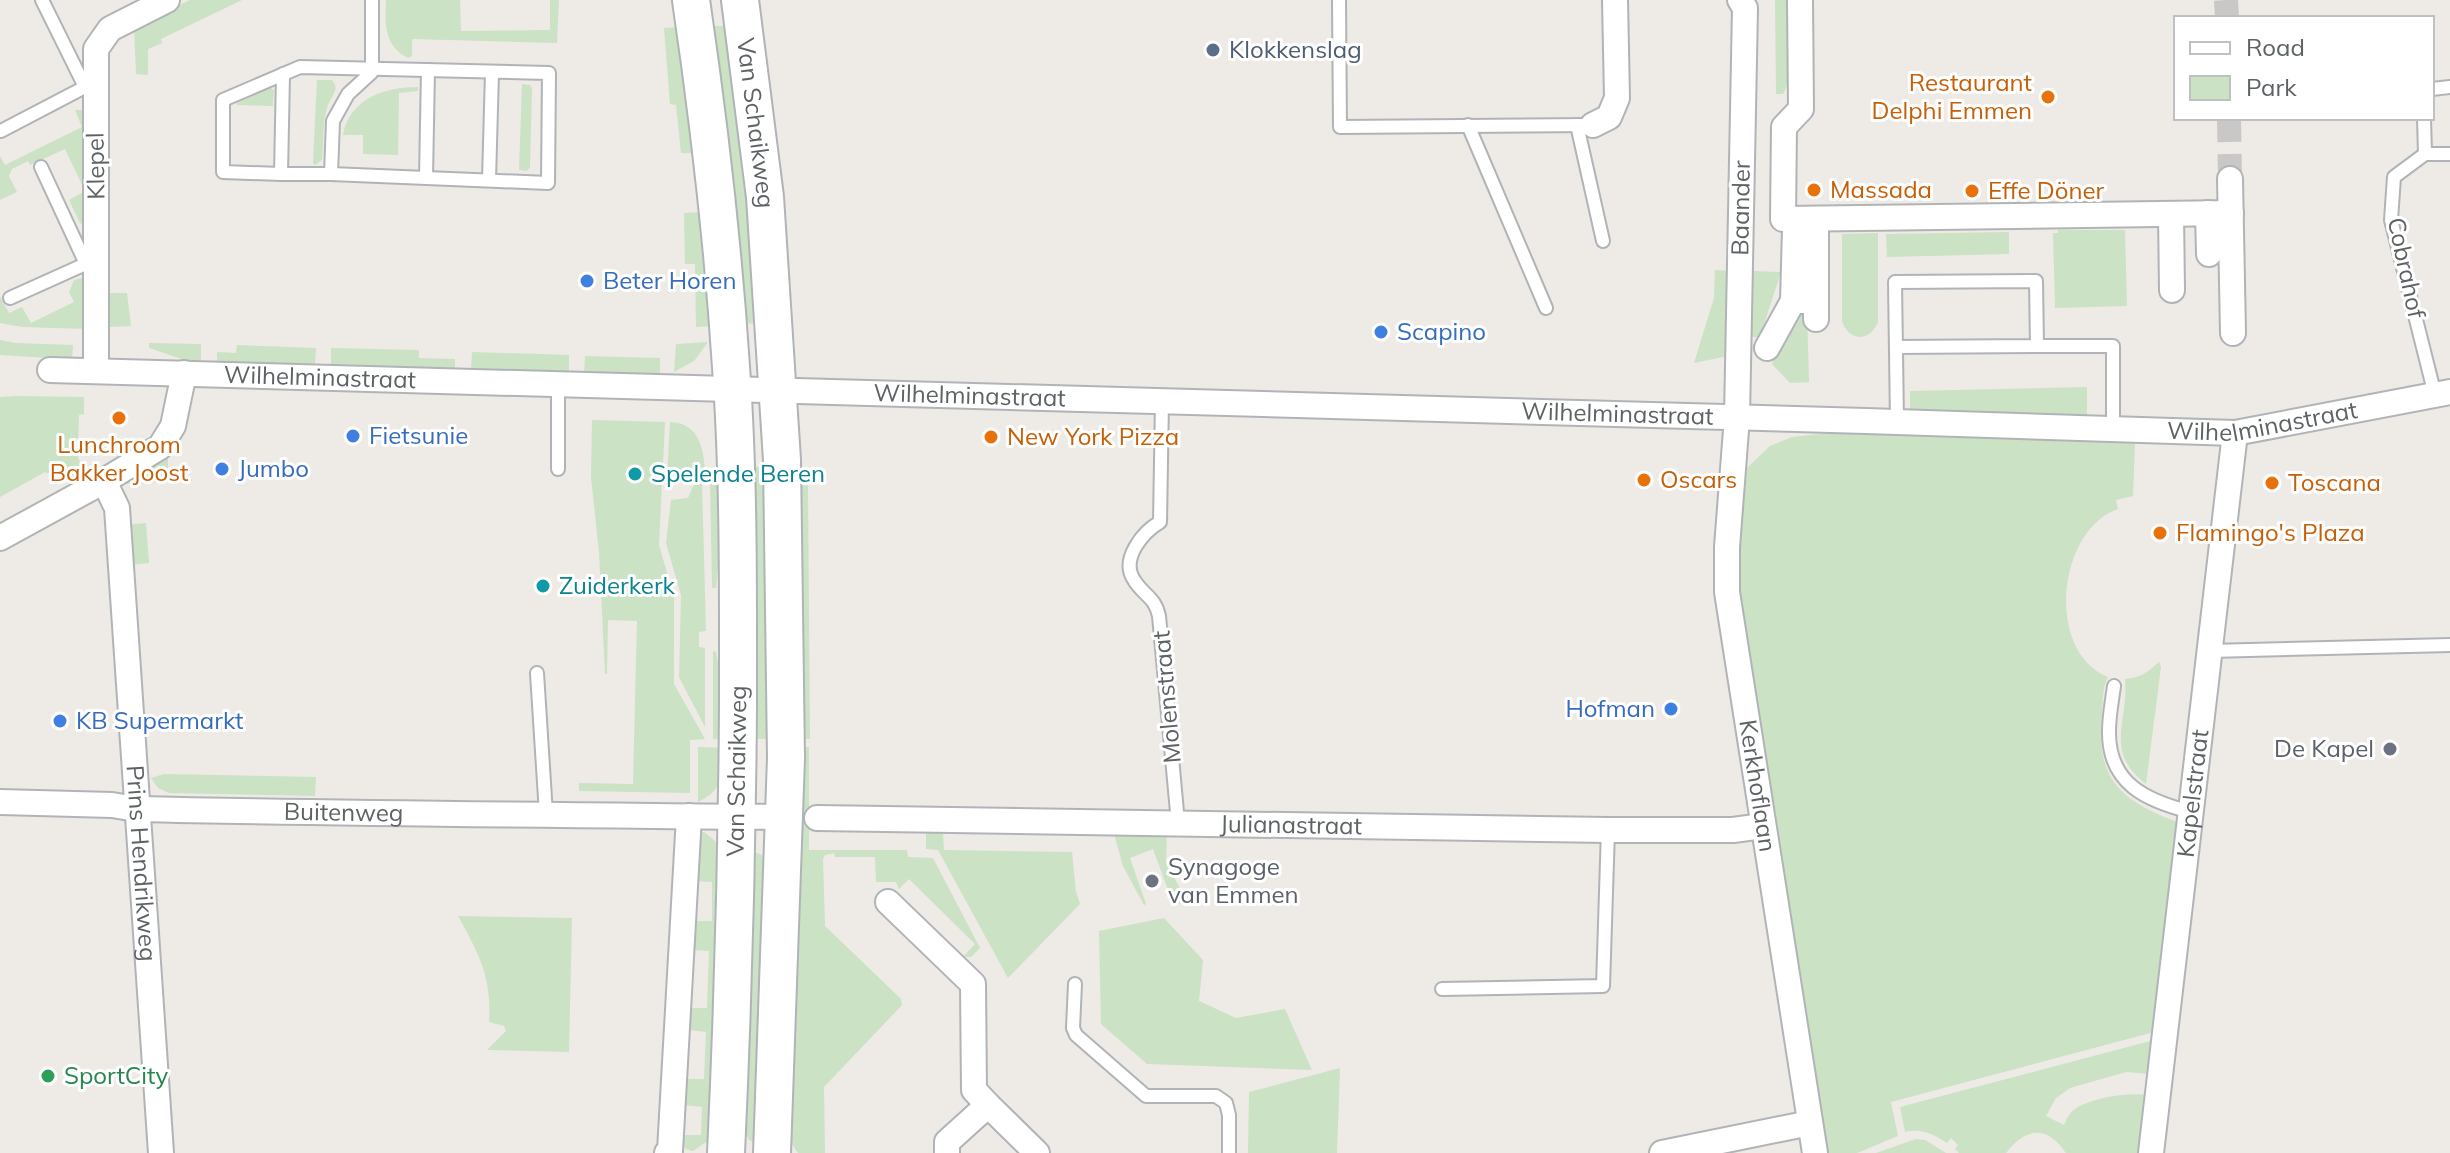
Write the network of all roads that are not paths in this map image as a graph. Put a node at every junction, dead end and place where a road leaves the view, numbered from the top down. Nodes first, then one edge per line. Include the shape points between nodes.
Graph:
1 (42, 0) edge
2 (167, 0) edge
3 (372, 0) edge
4 (691, 0) edge
5 (740, 0) edge
6 (1339, 0) edge
7 (1615, 0) edge
8 (1740, 0) edge
9 (1800, 0) edge
10 (372, 68) junction
11 (428, 70) junction
12 (492, 72) junction
13 (283, 74) junction
14 (90, 87) junction
15 (2424, 120) edge
16 (1468, 125) junction
17 (1585, 125) junction
18 (1, 131) edge
19 (2425, 154) junction
20 (2450, 154) edge
21 (41, 167) dead end
22 (281, 174) junction
23 (331, 174) junction
24 (426, 177) junction
25 (2230, 179) tunnel mouth
26 (489, 180) junction
27 (2220, 213) junction
28 (2171, 214) junction
29 (1797, 222) junction
30 (1603, 241) dead end
31 (2209, 254) dead end
32 (91, 261) junction
33 (2172, 290) dead end
34 (10, 298) dead end
35 (1546, 308) dead end
36 (2224, 338) dead end
37 (2037, 346) junction
38 (1896, 347) junction
39 (1767, 348) dead end
40 (50, 370) dead end
41 (96, 371) junction
42 (184, 373) junction
43 (558, 385) junction
44 (732, 389) junction
45 (779, 390) junction
46 (2443, 394) edge
47 (1162, 401) junction
48 (1737, 417) junction
49 (1897, 422) junction
50 (2113, 429) junction
51 (2235, 433) junction
52 (558, 469) dead end
53 (104, 481) junction
54 (0, 538) edge
55 (2450, 645) edge
56 (2210, 651) junction
57 (537, 673) dead end
58 (2114, 686) dead end
59 (0, 802) edge
60 (136, 809) junction
61 (2191, 812) junction
62 (546, 814) junction
63 (689, 816) junction
64 (737, 817) junction
65 (800, 818) junction
66 (1178, 823) junction
67 (1763, 826) junction
68 (1608, 830) junction
69 (888, 902) dead end
70 (1075, 984) dead end
71 (1442, 989) dead end
72 (988, 1105) junction
73 (1810, 1123) junction
74 (161, 1153) edge
75 (667, 1153) edge
76 (726, 1153) edge
77 (772, 1153) edge
78 (947, 1153) edge
79 (1037, 1153) edge
80 (1229, 1153) edge
81 (1662, 1153) edge
82 (1815, 1153) edge
83 (2151, 1153) edge

1 - 14 lane
2 - 14 street, Klepel via 110,29 96,49
3 - 10 lane
4 - 44 street, Van Schaikweg via 716,199
5 - 45 street, Van Schaikweg via 765,197
6 - 16 lane via 1340,127
7 - 17 street via 1617,98 1609,117
8 - 48 street, Baander via 1745,8
9 - 29 street, Baander via 1801,109 1784,127
10 - 11 lane
10 - 13 lane via 300,67
10 - 23 lane via 333,121
11 - 12 lane
11 - 24 lane
12 - 26 lane
12 - 26 lane via 549,73 548,183
13 - 22 lane
13 - 22 lane via 223,100 223,172
14 - 18 lane
14 - 32 street, Klepel
15 - 19 lane
16 - 17 lane
16 - 35 lane
17 - 30 lane
19 - 20 lane
19 - 46 lane, Cobrahof via 2394,177 2391,220
21 - 32 lane
22 - 23 lane
23 - 24 lane
24 - 26 lane
25 - 27 street
27 - 28 street
27 - 31 street
27 - 36 street via 2232,280 2216,280
28 - 29 street via 1993,222
28 - 33 street
29 - 39 street, Baander via 1808,307
32 - 34 lane
32 - 41 street, Klepel
37 - 38 lane
37 - 38 lane via 2036,281 1895,282
37 - 50 lane via 2113,346
38 - 49 lane
40 - 41 street, Wilhelminastraat
41 - 42 street, Wilhelminastraat
42 - 43 street, Wilhelminastraat
42 - 53 street via 173,426 160,447
43 - 44 street, Wilhelminastraat
43 - 52 lane
44 - 45 street
44 - 64 street, Van Schaikweg
45 - 47 street, Wilhelminastraat
45 - 65 street, Van Schaikweg via 786,758
46 - 51 street, Wilhelminastraat
47 - 48 street, Wilhelminastraat
47 - 66 lane, Molenstraat via 1160,522 1140,539 1130,571 1159,616
48 - 49 street, Wilhelminastraat
48 - 67 street, Kerkhoflaan via 1727,592
49 - 50 street, Wilhelminastraat
50 - 51 street, Wilhelminastraat
51 - 56 street, Kapelstraat
53 - 54 street
53 - 60 street, Prins Hendrikweg via 117,508
55 - 56 lane
56 - 61 street, Kapelstraat
57 - 62 lane
58 - 61 lane via 2109,733 2119,771 2138,793
59 - 60 street, Buitenweg
60 - 62 street, Buitenweg
60 - 74 street, Prins Hendrikweg
61 - 83 street, Kapelstraat
62 - 63 street, Buitenweg
63 - 64 street, Buitenweg
63 - 75 street
64 - 65 street, Buitenweg
64 - 76 street, Van Schaikweg
65 - 66 street, Julianastraat
65 - 77 street, Van Schaikweg
66 - 68 street, Julianastraat
67 - 68 street, Julianastraat
67 - 73 street, Kerkhoflaan
68 - 71 lane via 1603,986
69 - 72 street via 973,984 974,1090
70 - 80 lane via 1076,1035 1146,1096 1216,1096 1226,1103
72 - 78 street via 947,1142
72 - 79 street
73 - 81 street
73 - 82 street, Kerkhoflaan

